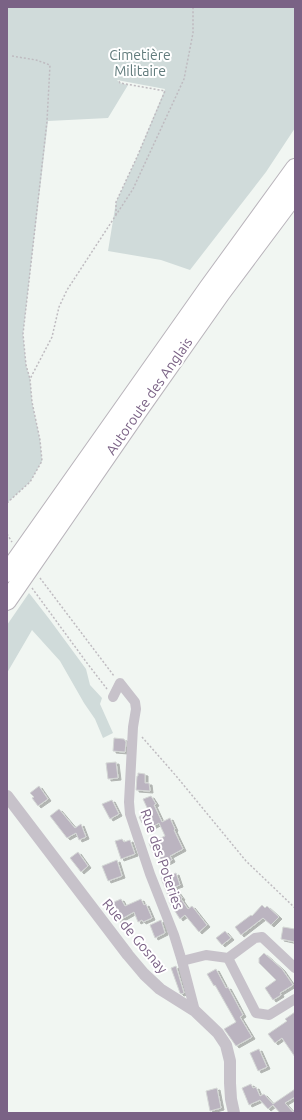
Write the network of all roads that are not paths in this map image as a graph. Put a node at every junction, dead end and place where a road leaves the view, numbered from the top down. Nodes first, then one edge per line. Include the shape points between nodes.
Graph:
1 (295, 168) edge
2 (295, 194) edge
3 (7, 574) edge
4 (7, 601) edge
5 (113, 697) road end
6 (7, 796) edge
7 (228, 958) junction
8 (182, 961) junction
9 (295, 968) edge
10 (295, 999) edge
11 (195, 1011) junction
12 (234, 1113) edge

1 - 3 highway, Autoroute des Anglais
2 - 4 highway, Autoroute des Anglais via 208,312
5 - 8 street, Rue des Poteries via 120,684 135,702 130,814
6 - 11 street, Rue de Gosnay via 144,974 160,989
7 - 8 street via 206,955
7 - 9 street via 255,938 262,937
7 - 10 street via 256,1013 269,1015
8 - 11 street, Rue des Poteries
11 - 12 street, Rue de Gosnay via 218,1033 226,1045 230,1061

